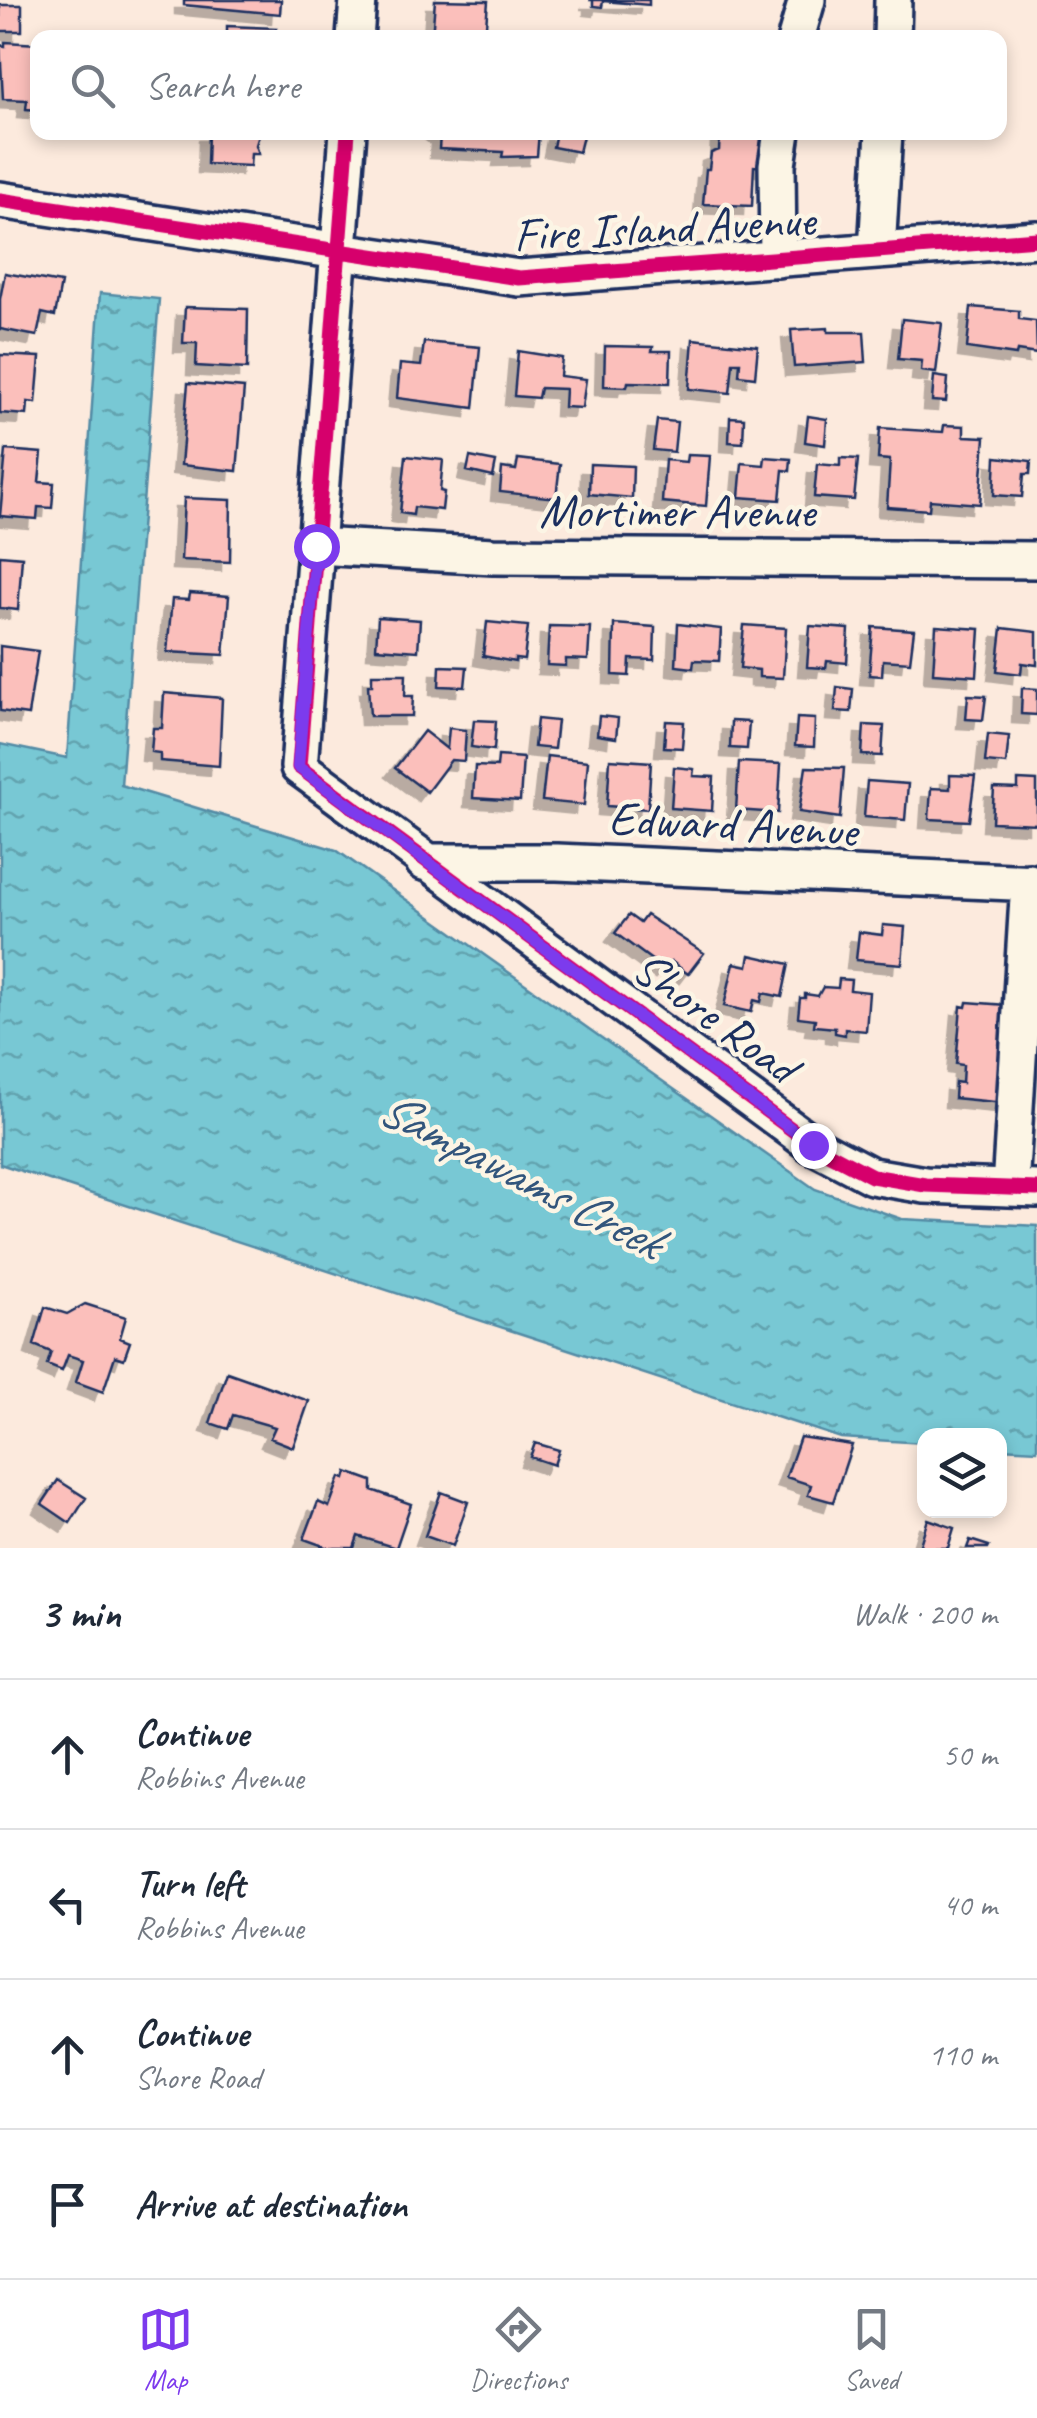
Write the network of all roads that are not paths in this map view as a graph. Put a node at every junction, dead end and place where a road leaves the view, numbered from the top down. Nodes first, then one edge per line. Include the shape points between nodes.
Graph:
1 (358, 0) edge
2 (806, 0) edge
3 (893, 0) edge
4 (356, 30) edge
5 (798, 30) edge
6 (892, 30) edge
7 (347, 140) edge
8 (781, 140) edge
9 (884, 140) edge
10 (0, 200) edge
11 (1037, 239) edge
12 (338, 250) junction
13 (877, 252) junction
14 (778, 258) junction
15 (316, 546) junction
16 (1037, 560) edge
17 (424, 862) junction
18 (1033, 882) edge
19 (1023, 1189) edge

1 - 4 street
2 - 5 street
3 - 6 street
7 - 12 street
8 - 14 street
9 - 13 street
10 - 12 street, Fire Island Avenue
11 - 13 street, Fire Island Avenue
12 - 14 street, Fire Island Avenue via 519,278
12 - 15 street
13 - 14 street, Fire Island Avenue
15 - 16 street, Mortimer Avenue via 492,556
15 - 17 street, Shore Road via 298,767
17 - 18 street, Edward Avenue
17 - 19 street, Shore Road via 813,1145 872,1176
18 - 19 street

